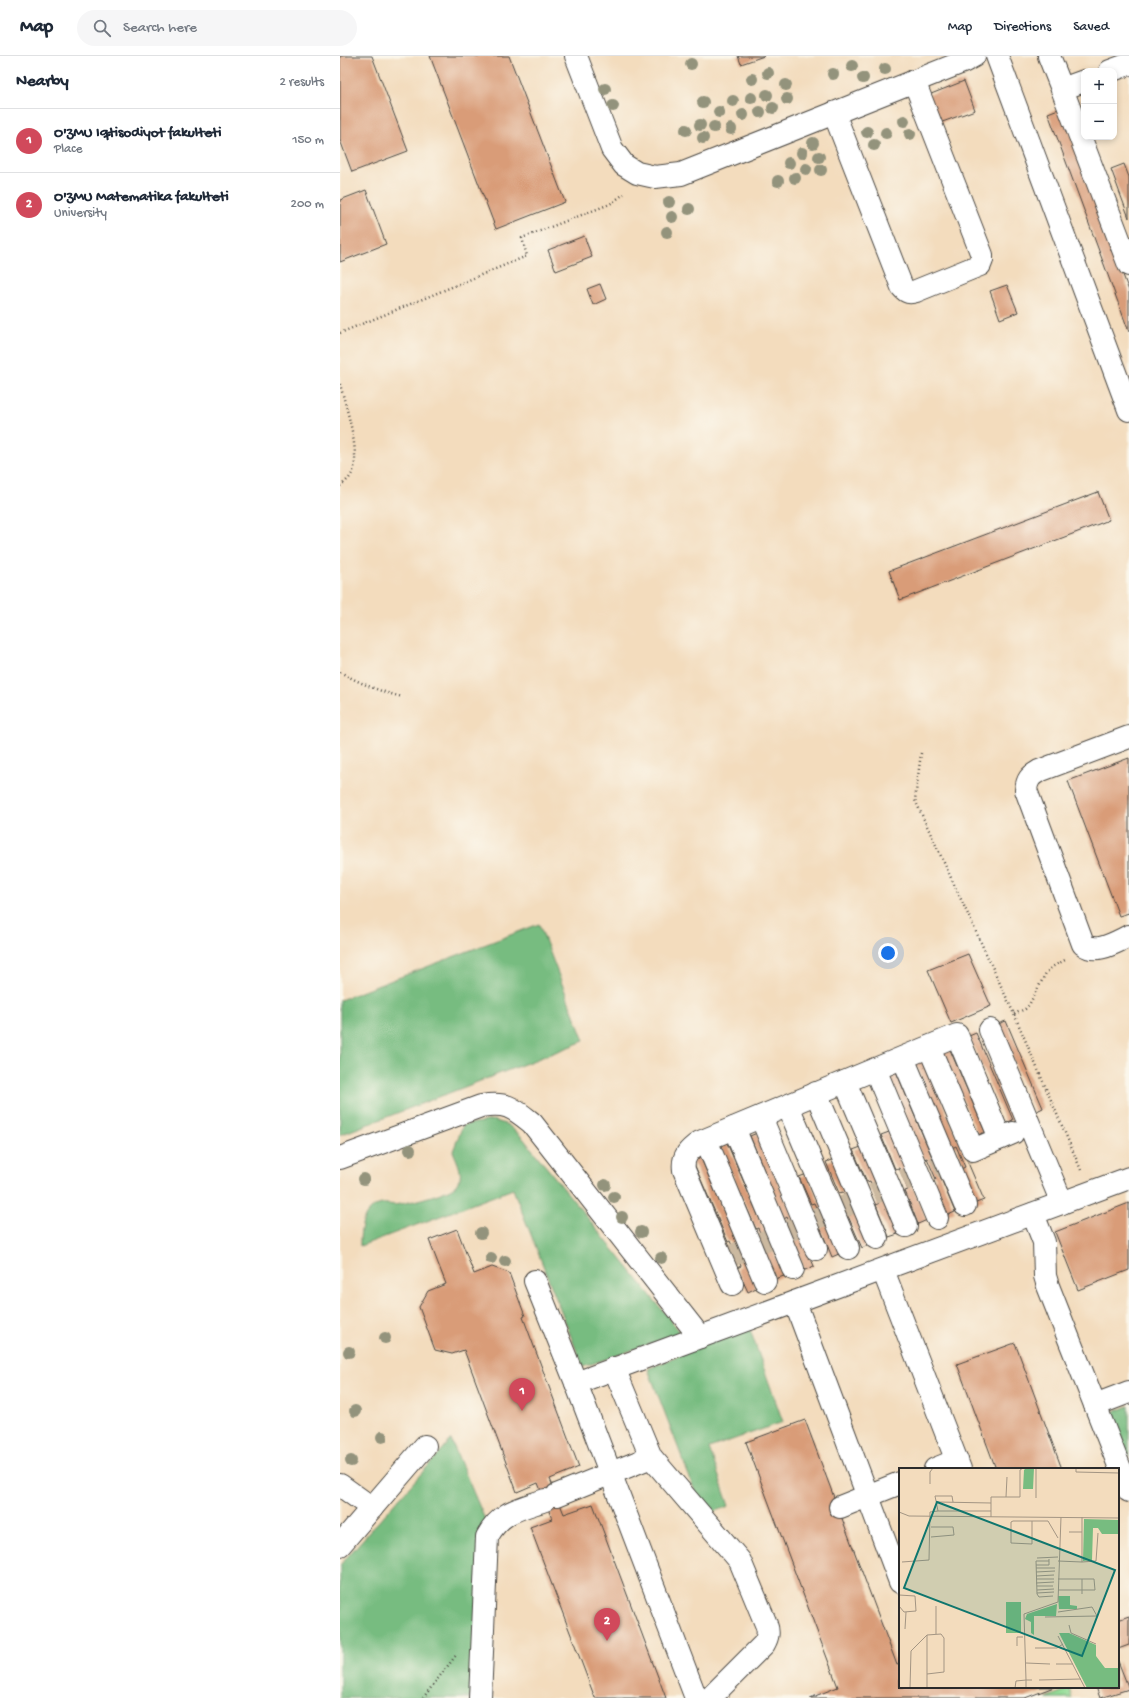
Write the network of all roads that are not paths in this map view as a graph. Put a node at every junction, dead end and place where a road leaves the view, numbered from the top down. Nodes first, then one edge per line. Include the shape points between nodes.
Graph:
1 (576, 56) edge
2 (974, 56) edge
3 (997, 56) edge
4 (1049, 56) edge
5 (1129, 64) edge
6 (1117, 68) edge
7 (914, 81) junction
8 (1081, 82) edge
9 (1062, 89) junction
10 (834, 113) junction
11 (1129, 265) edge
12 (1129, 410) edge
13 (1129, 737) edge
14 (1129, 936) edge
15 (990, 1030) dead end
16 (929, 1046) junction
17 (903, 1058) junction
18 (875, 1070) junction
19 (845, 1082) junction
20 (816, 1094) junction
21 (788, 1106) junction
22 (761, 1117) junction
23 (1030, 1125) junction
24 (734, 1128) junction
25 (1000, 1138) junction
26 (706, 1140) junction
27 (340, 1158) edge
28 (1129, 1178) edge
29 (1062, 1203) junction
30 (965, 1205) dead end
31 (1033, 1214) junction
32 (937, 1218) dead end
33 (906, 1226) dead end
34 (877, 1238) dead end
35 (848, 1248) dead end
36 (816, 1249) dead end
37 (793, 1269) dead end
38 (883, 1270) junction
39 (765, 1280) dead end
40 (535, 1282) dead end
41 (732, 1284) dead end
42 (795, 1302) junction
43 (700, 1337) junction
44 (614, 1368) junction
45 (576, 1383) junction
46 (1129, 1392) edge
47 (1095, 1405) junction
48 (425, 1446) dead end
49 (651, 1457) junction
50 (958, 1465) edge
51 (941, 1468) edge
52 (610, 1473) junction
53 (899, 1483) edge
54 (340, 1485) edge
55 (1129, 1491) edge
56 (867, 1496) junction
57 (840, 1507) dead end
58 (372, 1508) junction
59 (340, 1545) edge
60 (899, 1579) edge
61 (480, 1698) edge
62 (696, 1698) edge
63 (710, 1698) edge

1 - 10 lane via 612,149 624,164 637,173 655,177 681,174
2 - 7 lane
3 - 12 lane
4 - 9 lane
5 - 6 lane
7 - 10 lane
7 - 10 lane via 982,255 980,265 916,291 910,293 902,288
8 - 9 lane
9 - 11 lane
13 - 14 lane via 1039,771 1027,782 1026,790 1081,940 1088,948 1098,948
15 - 23 lane
16 - 17 lane
16 - 25 lane via 957,1035
16 - 25 lane via 973,1150
17 - 18 lane
17 - 30 lane
18 - 19 lane
18 - 32 lane
19 - 20 lane
19 - 33 lane
20 - 21 lane
20 - 34 lane
21 - 22 lane
21 - 35 lane
22 - 24 lane
22 - 36 lane
23 - 25 lane
23 - 29 lane
24 - 26 lane
24 - 37 lane
26 - 39 lane
26 - 41 lane via 691,1148 686,1154 683,1161 684,1170
27 - 43 lane via 481,1106 498,1104 514,1108 532,1123
28 - 29 lane
29 - 31 lane
31 - 38 lane
31 - 47 lane via 1044,1242 1045,1276 1048,1286
38 - 42 lane
38 - 50 lane
40 - 45 lane
42 - 43 lane
42 - 56 lane
43 - 44 lane
44 - 45 lane
44 - 49 lane
45 - 52 lane
46 - 47 lane
47 - 55 lane
48 - 58 lane
49 - 52 lane
49 - 63 lane via 740,1561 768,1631 764,1644
50 - 51 lane
52 - 61 lane via 509,1513 493,1526 487,1537
52 - 62 lane
53 - 56 lane
54 - 58 lane
56 - 57 lane
56 - 60 lane
58 - 59 lane

